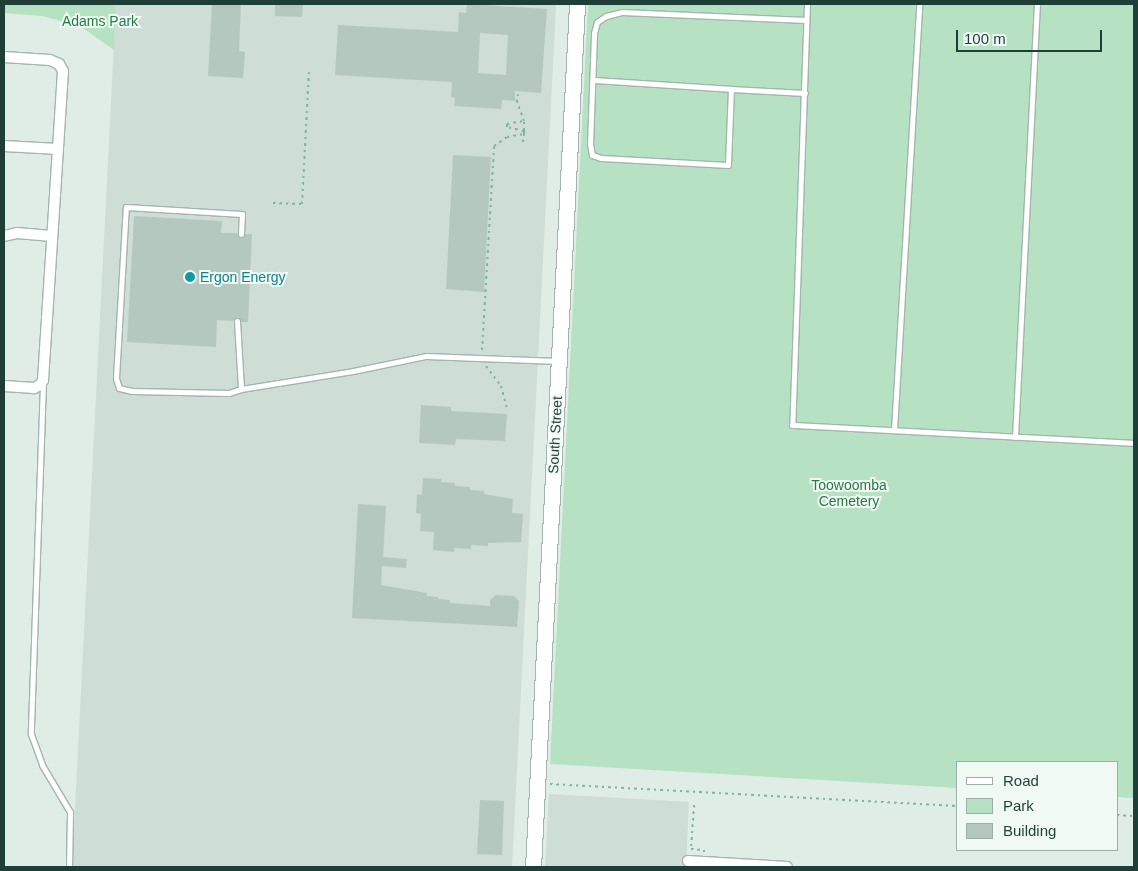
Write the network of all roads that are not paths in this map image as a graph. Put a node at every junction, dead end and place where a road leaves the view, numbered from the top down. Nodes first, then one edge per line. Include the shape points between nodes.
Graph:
1 (577, 4) edge
2 (807, 4) edge
3 (919, 4) edge
4 (1037, 4) edge
5 (806, 20) junction
6 (4, 57) edge
7 (593, 80) junction
8 (731, 89) junction
9 (805, 93) junction
10 (4, 146) edge
11 (58, 148) junction
12 (241, 234) dead end
13 (4, 236) edge
14 (52, 236) junction
15 (237, 321) dead end
16 (559, 361) junction
17 (43, 380) junction
18 (4, 386) edge
19 (241, 389) junction
20 (894, 430) junction
21 (1015, 437) junction
22 (1134, 443) edge
23 (688, 861) dead end
24 (69, 867) edge
25 (533, 867) edge
26 (753, 867) edge
27 (787, 867) edge

1 - 16 street, South Street
2 - 5 lane
3 - 20 lane
4 - 21 lane
5 - 7 lane via 622,12 606,16 597,22 594,33
5 - 9 lane
6 - 11 street via 50,60 59,64 62,71
7 - 8 lane
7 - 8 lane via 590,144 592,155 601,158 728,165
8 - 9 lane
9 - 20 lane via 792,425
10 - 11 street
11 - 14 street
12 - 19 lane via 242,214 126,207 116,378 119,388 132,391 228,393
13 - 14 street via 18,233
14 - 17 street
15 - 19 lane
16 - 19 lane via 426,356
16 - 25 street, South Street
17 - 18 street via 34,388
17 - 24 lane via 31,734 42,765 70,812
20 - 21 lane
21 - 22 lane
23 - 26 street
26 - 27 street

